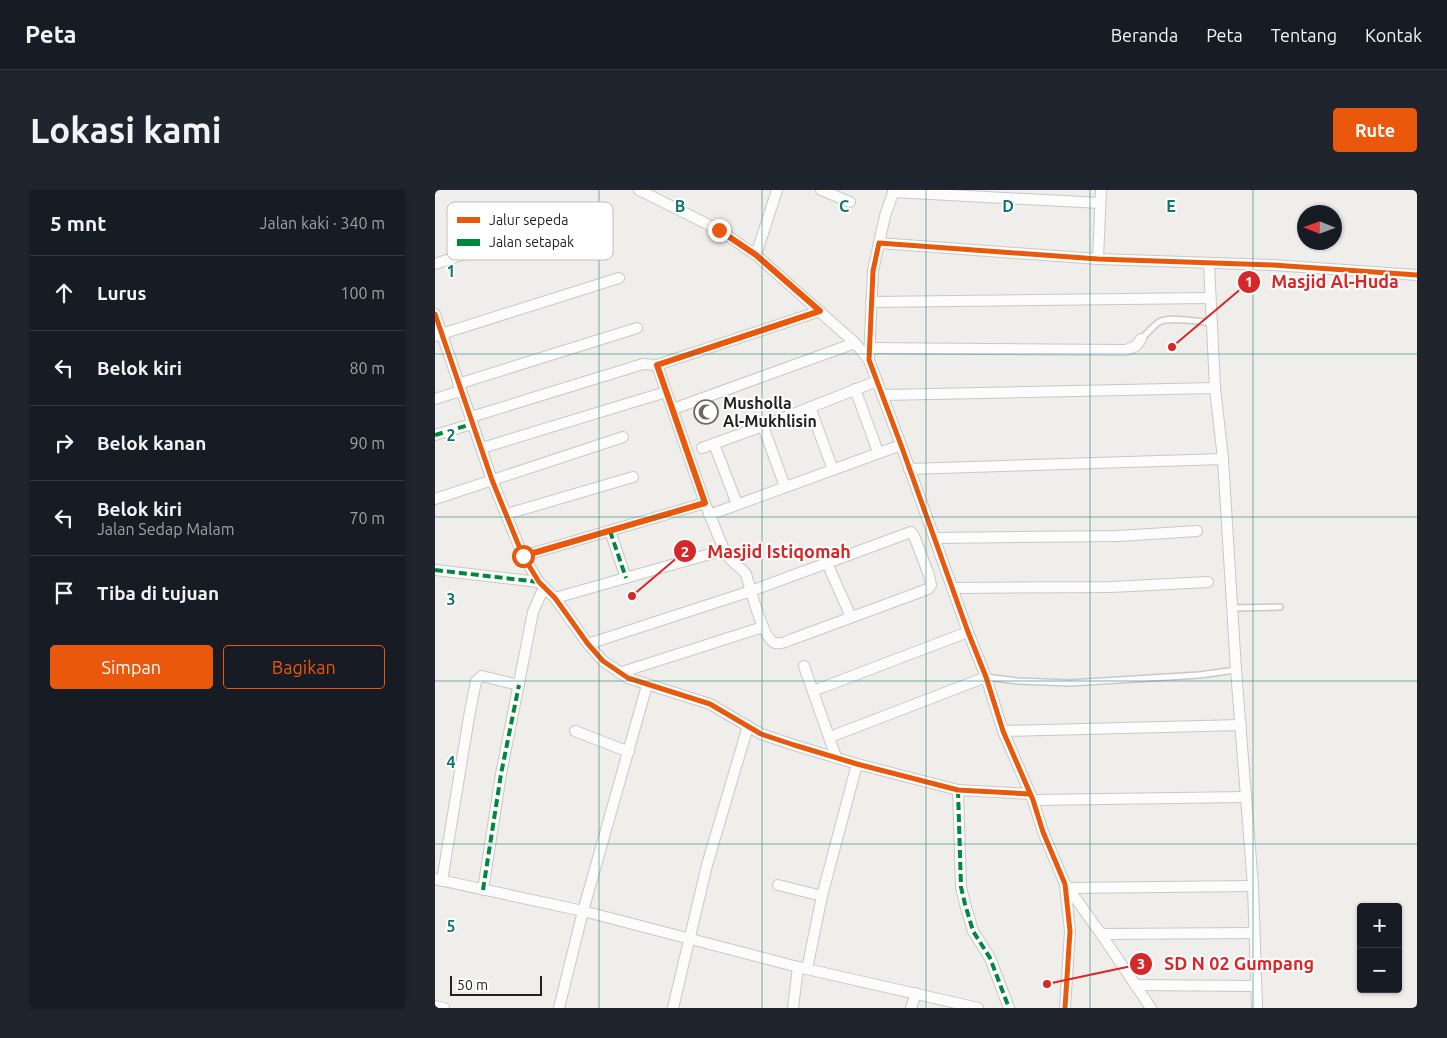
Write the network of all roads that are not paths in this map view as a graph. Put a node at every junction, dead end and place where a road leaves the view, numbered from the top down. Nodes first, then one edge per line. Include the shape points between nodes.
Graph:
1 (777, 190) edge
2 (821, 190) edge
3 (1101, 190) edge
4 (644, 191) edge
5 (893, 191) edge
6 (851, 202) dead end
7 (1100, 203) junction
8 (879, 243) junction
9 (756, 255) junction
10 (1099, 259) junction
11 (447, 260) edge
12 (435, 264) edge
13 (1209, 264) junction
14 (1417, 275) edge
15 (619, 278) dead end
16 (1210, 298) junction
17 (871, 302) junction
18 (820, 311) junction
19 (435, 314) edge
20 (1212, 323) junction
21 (637, 328) dead end
22 (439, 335) edge
23 (1141, 339) joint
24 (855, 343) junction
25 (869, 348) junction
26 (869, 360) junction
27 (657, 365) junction
28 (877, 382) junction
29 (459, 388) junction
30 (1215, 388) junction
31 (855, 389) junction
32 (666, 392) junction
33 (882, 394) junction
34 (435, 399) edge
35 (810, 407) junction
36 (673, 409) junction
37 (471, 421) junction
38 (763, 426) junction
39 (435, 435) edge
40 (623, 437) dead end
41 (714, 444) junction
42 (901, 445) junction
43 (482, 448) junction
44 (702, 448) dead end
45 (878, 452) junction
46 (1223, 459) junction
47 (909, 469) junction
48 (833, 470) junction
49 (633, 477) dead end
50 (492, 480) junction
51 (785, 486) junction
52 (435, 500) edge
53 (705, 503) junction
54 (737, 504) junction
55 (507, 514) junction
56 (709, 515) junction
57 (610, 531) junction
58 (1197, 531) dead end
59 (934, 538) junction
60 (725, 550) junction
61 (938, 550) junction
62 (523, 556) junction
63 (922, 556) junction
64 (827, 563) junction
65 (435, 570) edge
66 (626, 578) junction
67 (1209, 582) dead end
68 (541, 584) junction
69 (952, 588) junction
70 (751, 591) junction
71 (555, 598) junction
72 (1280, 607) dead end
73 (1232, 608) junction
74 (851, 617) junction
75 (763, 627) junction
76 (968, 632) junction
77 (588, 644) junction
78 (804, 666) dead end
79 (1236, 670) junction
80 (619, 673) junction
81 (986, 677) junction
82 (519, 685) junction
83 (647, 685) junction
84 (813, 692) junction
85 (1241, 725) junction
86 (748, 726) junction
87 (575, 731) dead end
88 (1003, 731) junction
89 (830, 737) junction
90 (629, 752) junction
91 (836, 757) junction
92 (857, 764) junction
93 (958, 790) junction
94 (1031, 797) junction
95 (1246, 797) junction
96 (439, 880) edge
97 (778, 885) dead end
98 (1067, 886) junction
99 (1253, 886) junction
100 (483, 890) junction
101 (823, 896) junction
102 (583, 911) junction
103 (1253, 933) junction
104 (1101, 934) junction
105 (689, 940) junction
106 (803, 968) junction
107 (1135, 985) junction
108 (1256, 986) junction
109 (915, 993) junction
110 (435, 1006) edge
111 (444, 1008) edge
112 (559, 1008) edge
113 (673, 1008) edge
114 (793, 1008) edge
115 (911, 1008) edge
116 (978, 1008) edge
117 (1009, 1008) edge
118 (1065, 1008) edge
119 (1151, 1008) edge
120 (1257, 1008) edge

1 - 9 street
2 - 6 street
3 - 7 street
4 - 9 street via 719,230
5 - 7 street
5 - 8 street
7 - 10 street
8 - 10 street
8 - 17 street
9 - 18 street
10 - 13 street
11 - 12 street
13 - 14 street
13 - 16 street
15 - 22 street
16 - 17 street
16 - 20 street
17 - 25 street
18 - 24 street
18 - 27 street
19 - 22 street
20 - 23 lane via 1163,321
20 - 30 street
21 - 29 street
22 - 29 street
23 - 25 street via 1126,350
24 - 26 street
24 - 36 street
25 - 26 street
26 - 28 street
27 - 32 street
27 - 37 street via 643,364
28 - 31 street
28 - 33 street
29 - 34 street
29 - 37 street
30 - 33 street
30 - 46 street
31 - 35 street
31 - 45 street
32 - 36 street
32 - 43 street
33 - 42 street
35 - 38 street
35 - 48 street
36 - 53 street
37 - 39 street
37 - 43 street
38 - 41 street
38 - 51 street
40 - 50 street
41 - 44 street
41 - 54 street
42 - 45 street
42 - 47 street
43 - 50 street
45 - 48 street
46 - 47 street
46 - 73 street
47 - 59 street
48 - 51 street
49 - 55 street
50 - 52 street
50 - 55 street
51 - 54 street
53 - 56 street
53 - 57 street
54 - 56 street
55 - 62 street
56 - 60 street
57 - 62 street
57 - 66 street
58 - 59 street via 1119,536
59 - 61 street
60 - 66 street
60 - 70 street via 733,564 746,574
61 - 63 street
61 - 69 street
62 - 68 street
63 - 64 street via 914,536 908,532
63 - 74 street via 931,585 928,589
64 - 70 street
64 - 74 street
65 - 68 street
66 - 71 street
67 - 69 street
68 - 71 street
68 - 82 street
69 - 76 street
70 - 75 street
70 - 77 street
71 - 77 street
72 - 73 lane
73 - 79 street
74 - 75 street via 780,643 769,639
75 - 80 street
76 - 81 street
76 - 84 street
77 - 80 street
78 - 84 street
79 - 81 lane via 1070,683 1018,682
79 - 85 street
80 - 83 street
81 - 88 street
81 - 89 street
82 - 96 street via 482,676 477,681
82 - 100 street
83 - 86 street via 710,704
83 - 90 street
84 - 89 street
85 - 88 street
85 - 95 street
86 - 91 street via 761,734
86 - 105 street via 707,865
87 - 90 street
88 - 94 street
89 - 91 street
90 - 102 street
91 - 92 street
92 - 93 street
92 - 101 street
93 - 94 street
93 - 117 street via 961,887 973,931 990,958
94 - 95 street
94 - 98 street
95 - 99 street
96 - 100 street
97 - 101 street
98 - 99 street
98 - 104 street
98 - 118 street via 1070,931
99 - 103 street
100 - 102 street
101 - 106 street
102 - 105 street
102 - 112 street
103 - 104 street
103 - 108 street
104 - 107 street
105 - 106 street
105 - 113 street
106 - 109 street
106 - 114 street
107 - 108 street
107 - 119 street
108 - 120 street
109 - 115 street
109 - 116 street
110 - 111 street

